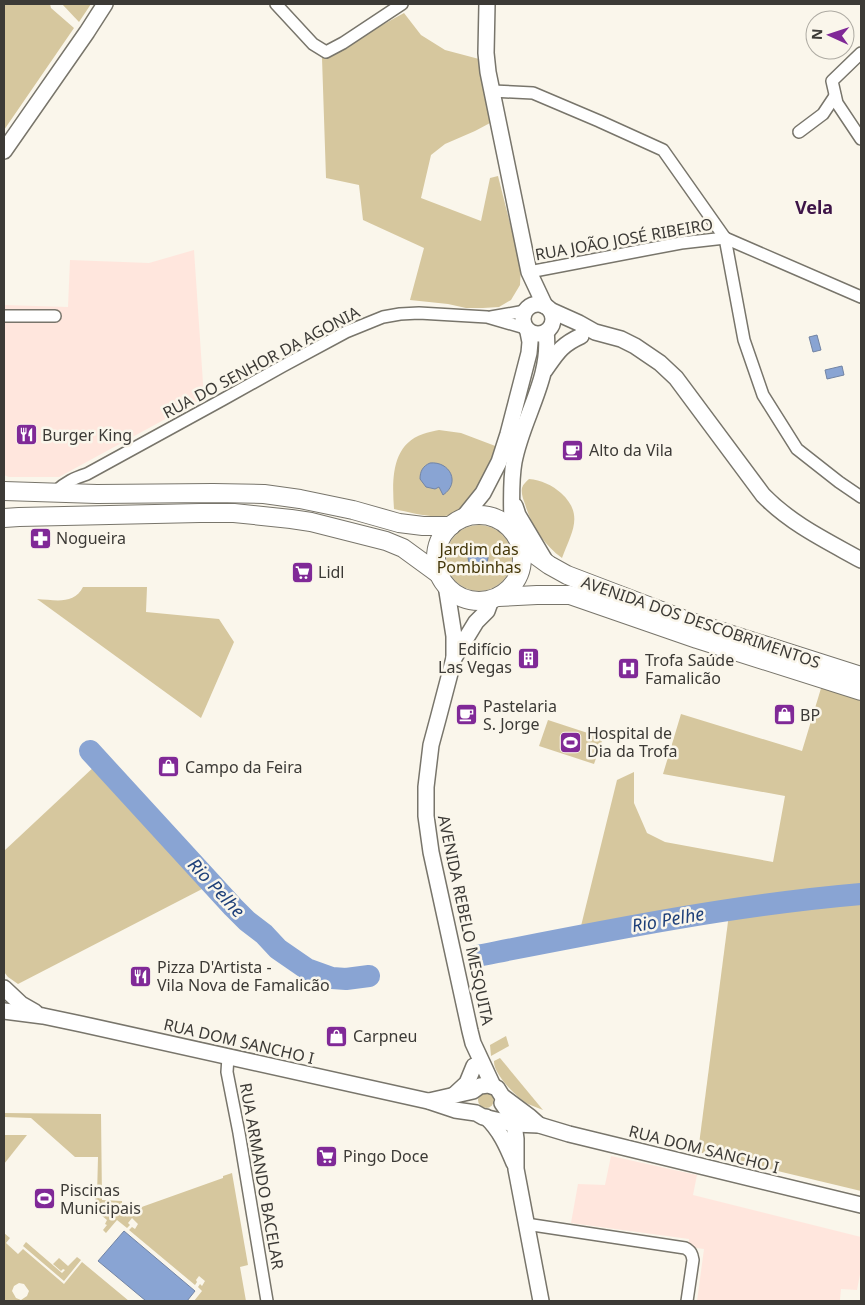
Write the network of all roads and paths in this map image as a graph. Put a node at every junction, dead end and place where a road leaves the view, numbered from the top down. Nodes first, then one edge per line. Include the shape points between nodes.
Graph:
1 (105, 4) edge
2 (276, 4) edge
3 (402, 4) edge
4 (487, 4) edge
5 (861, 54) edge
6 (492, 91) junction
7 (835, 96) junction
8 (799, 132) dead end
9 (861, 140) edge
10 (4, 151) edge
11 (725, 238) junction
12 (529, 272) junction
13 (861, 297) edge
14 (548, 308) junction
15 (526, 309) junction
16 (4, 316) edge
17 (55, 316) dead end
18 (487, 318) junction
19 (527, 330) junction
20 (548, 331) junction
21 (588, 334) junction
22 (544, 371) junction
23 (4, 491) edge
24 (55, 492) junction
25 (861, 497) edge
26 (512, 498) junction
27 (4, 518) edge
28 (456, 523) junction
29 (516, 537) junction
30 (861, 560) edge
31 (548, 565) junction
32 (443, 580) junction
33 (495, 599) junction
34 (454, 658) junction
35 (861, 676) edge
36 (861, 690) edge
37 (4, 988) edge
38 (4, 1010) edge
39 (43, 1016) junction
40 (473, 1043) junction
41 (228, 1057) junction
42 (474, 1066) junction
43 (473, 1091) junction
44 (499, 1095) junction
45 (453, 1096) junction
46 (428, 1101) junction
47 (481, 1115) junction
48 (514, 1124) junction
49 (539, 1125) junction
50 (516, 1169) junction
51 (861, 1205) edge
52 (526, 1224) junction
53 (267, 1301) edge
54 (541, 1301) edge
55 (687, 1301) edge

1 - 10 street
2 - 3 street via 313,44 326,52
4 - 6 street via 486,53
5 - 7 street via 832,81
6 - 11 street via 533,93 663,150
6 - 12 street
7 - 8 street via 823,114
7 - 9 street
11 - 12 street, RUA JOÃO JOSÉ RIBEIRO via 681,243
11 - 13 street
11 - 25 street via 744,340 763,395 797,449
12 - 14 street
12 - 15 street
14 - 15 street via 536,304
14 - 20 street via 553,320
14 - 21 street via 579,323
15 - 18 street
15 - 19 street via 522,320
16 - 17 street
18 - 19 street, RUA DO SENHOR DA AGONIA
18 - 24 street, RUA DO SENHOR DA AGONIA via 419,313 383,317 338,336 87,474 72,479
19 - 20 street via 537,335
19 - 28 street via 529,353 499,462 483,493
20 - 21 street
20 - 22 street
21 - 22 street via 569,341
21 - 30 street via 620,339 660,363 676,378 775,507 799,525
22 - 26 street via 514,460
23 - 24 main road
24 - 28 main road via 264,494 354,510 399,523 423,526
26 - 29 street
26 - 31 street via 518,515
27 - 32 main road via 200,513 283,518 386,541 402,548
28 - 29 main road via 475,516 489,516 502,521
28 - 32 main road via 439,544 437,565
29 - 31 main road, AVENIDA DOS DESCOBRIMENTOS
29 - 33 main road via 522,556 521,569 516,581
31 - 35 main road, AVENIDA DOS DESCOBRIMENTOS via 567,576 685,620
32 - 33 main road via 455,594 466,600
32 - 34 street, AVENIDA REBELO MESQUITA via 454,636
33 - 34 street, AVENIDA REBELO MESQUITA
33 - 36 main road, AVENIDA DOS DESCOBRIMENTOS via 570,595
34 - 40 street, AVENIDA REBELO MESQUITA via 431,746 426,816
37 - 39 street, RUA DOM SANCHO I via 21,1004
38 - 39 street, RUA DOM SANCHO I
39 - 41 street, RUA DOM SANCHO I
40 - 42 street, AVENIDA REBELO MESQUITA
40 - 44 street, AVENIDA REBELO MESQUITA
41 - 46 street, RUA DOM SANCHO I
41 - 53 street, RUA ARMANDO BACELAR via 227,1072
42 - 43 street, AVENIDA REBELO MESQUITA
42 - 45 street via 467,1084
43 - 44 street, RUA DOM SANCHO I via 484,1085
43 - 45 street, RUA DOM SANCHO I
43 - 47 street via 471,1105
44 - 47 street via 499,1112 491,1117
44 - 48 street, AVENIDA REBELO MESQUITA
44 - 49 street, RUA DOM SANCHO I
45 - 46 street, RUA DOM SANCHO I
46 - 47 street, RUA DOM SANCHO I
47 - 48 street, RUA DOM SANCHO I
47 - 50 street via 500,1133
48 - 49 street, RUA DOM SANCHO I
48 - 50 street
49 - 51 street, RUA DOM SANCHO I
50 - 52 street
52 - 54 street
52 - 55 street via 690,1250 693,1260

